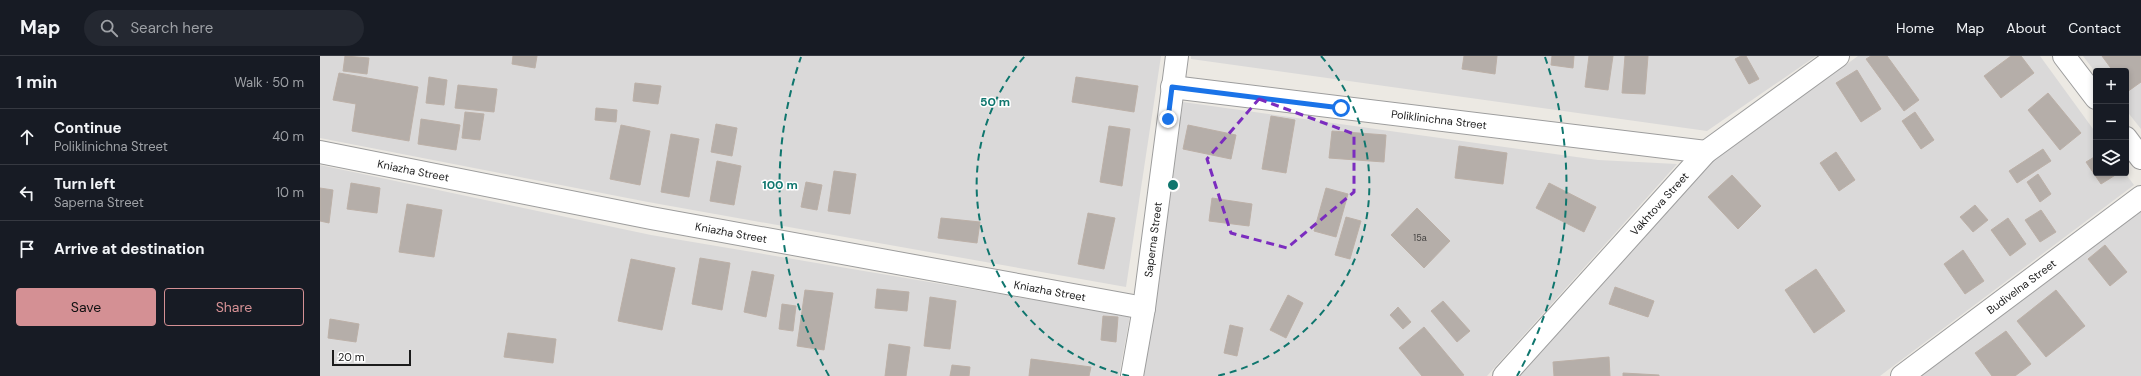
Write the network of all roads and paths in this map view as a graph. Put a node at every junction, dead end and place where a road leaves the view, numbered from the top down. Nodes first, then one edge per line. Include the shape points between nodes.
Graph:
1 (1177, 56) edge
2 (1838, 56) edge
3 (2064, 56) edge
4 (1172, 87) junction
5 (2093, 94) edge
6 (2128, 140) edge
7 (320, 152) edge
8 (1706, 152) junction
9 (2141, 158) edge
10 (2141, 197) edge
11 (1144, 308) junction
12 (1132, 376) edge
13 (1504, 376) edge
14 (1902, 376) edge

1 - 4 street, Saperna Street
2 - 8 street, Vakhtova Street
3 - 5 street
4 - 8 street, Poliklinichna Street
4 - 11 street, Saperna Street
6 - 9 street
7 - 11 street, Kniazha Street via 650,218
8 - 13 street, Vakhtova Street
10 - 14 street, Budivelna Street
11 - 12 street, Saperna Street

